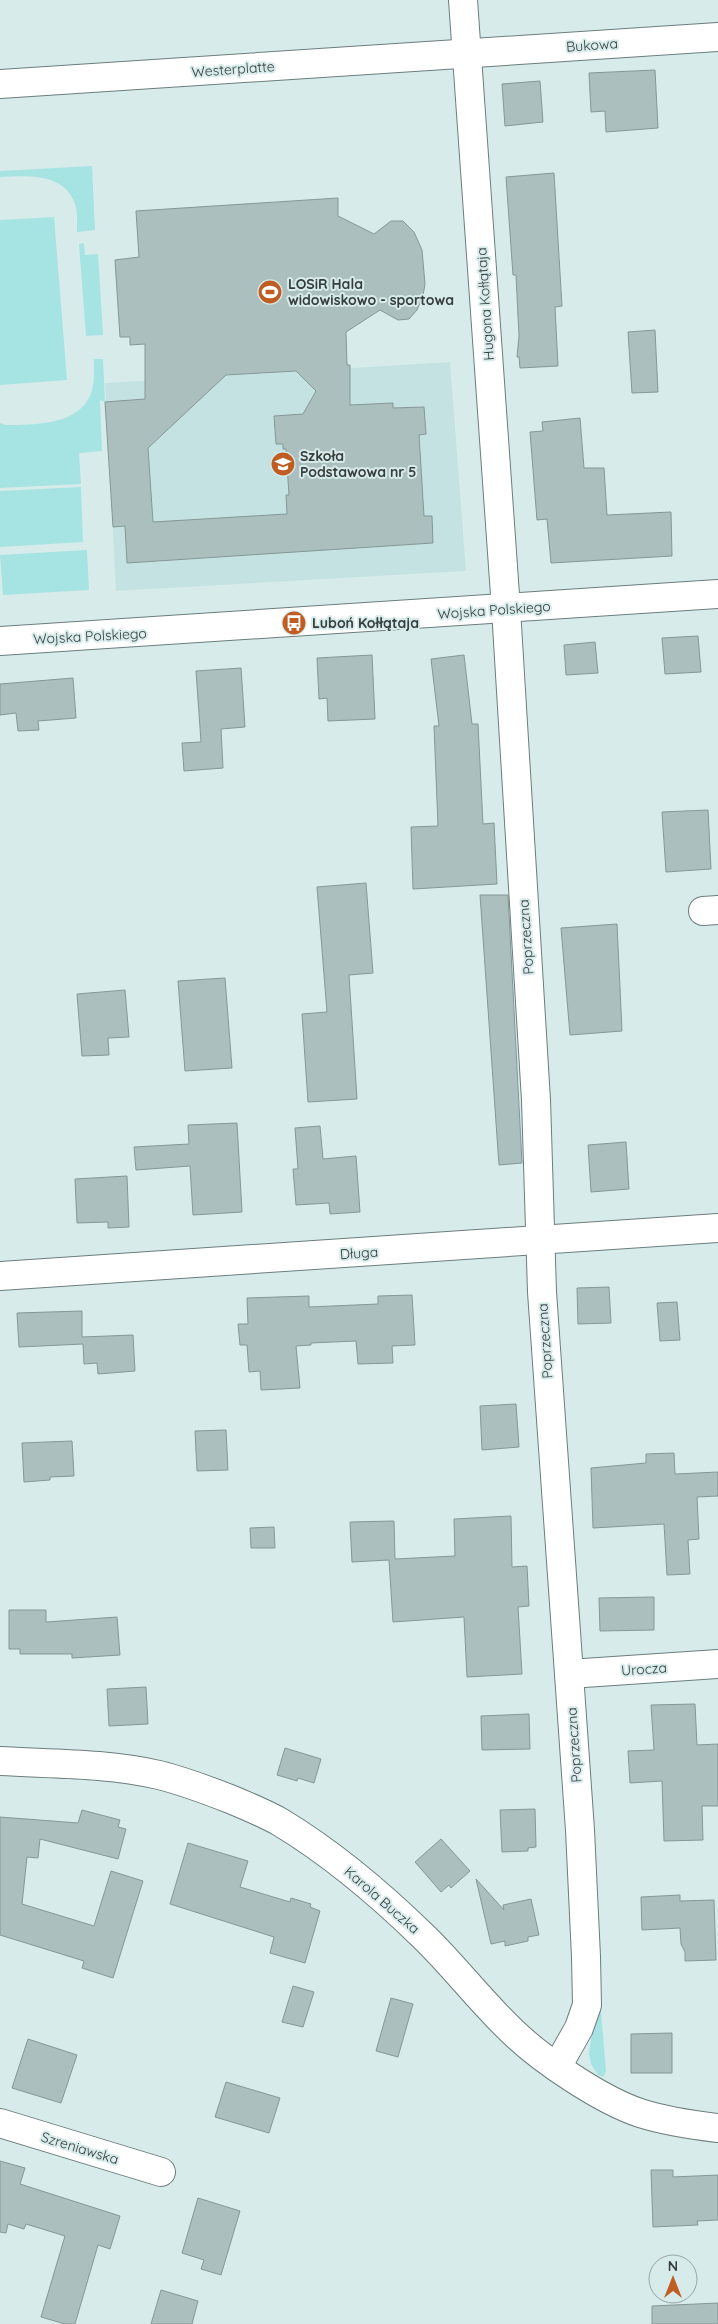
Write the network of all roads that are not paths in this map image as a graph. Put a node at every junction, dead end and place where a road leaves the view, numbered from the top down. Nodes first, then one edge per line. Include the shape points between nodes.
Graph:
1 (463, 0) edge
2 (718, 37) edge
3 (467, 53) junction
4 (0, 84) edge
5 (718, 594) edge
6 (506, 609) junction
7 (0, 641) edge
8 (718, 1228) edge
9 (541, 1241) junction
10 (0, 1276) edge
11 (718, 1664) edge
12 (569, 1674) junction
13 (0, 1762) edge
14 (557, 2067) junction
15 (0, 2123) edge
16 (718, 2128) edge
17 (161, 2172) dead end

1 - 3 street, Hugona Kołłątaja
2 - 3 street, Bukowa
3 - 4 street, Westerplatte
3 - 6 street, Hugona Kołłątaja
5 - 6 street, Wojska Polskiego
6 - 7 street, Wojska Polskiego
6 - 9 street, Poprzeczna via 536,1100
8 - 9 street, Długa
9 - 10 street, Długa
9 - 12 street, Poprzeczna
11 - 12 street, Urocza
12 - 14 street, Poprzeczna via 580,1830 587,2005 579,2028
13 - 14 street, Karola Buczka via 95,1766 159,1775 214,1793 278,1821 378,1894 426,1938 514,2034
14 - 16 street, Karola Buczka via 639,2113
15 - 17 street, Szreniawska

